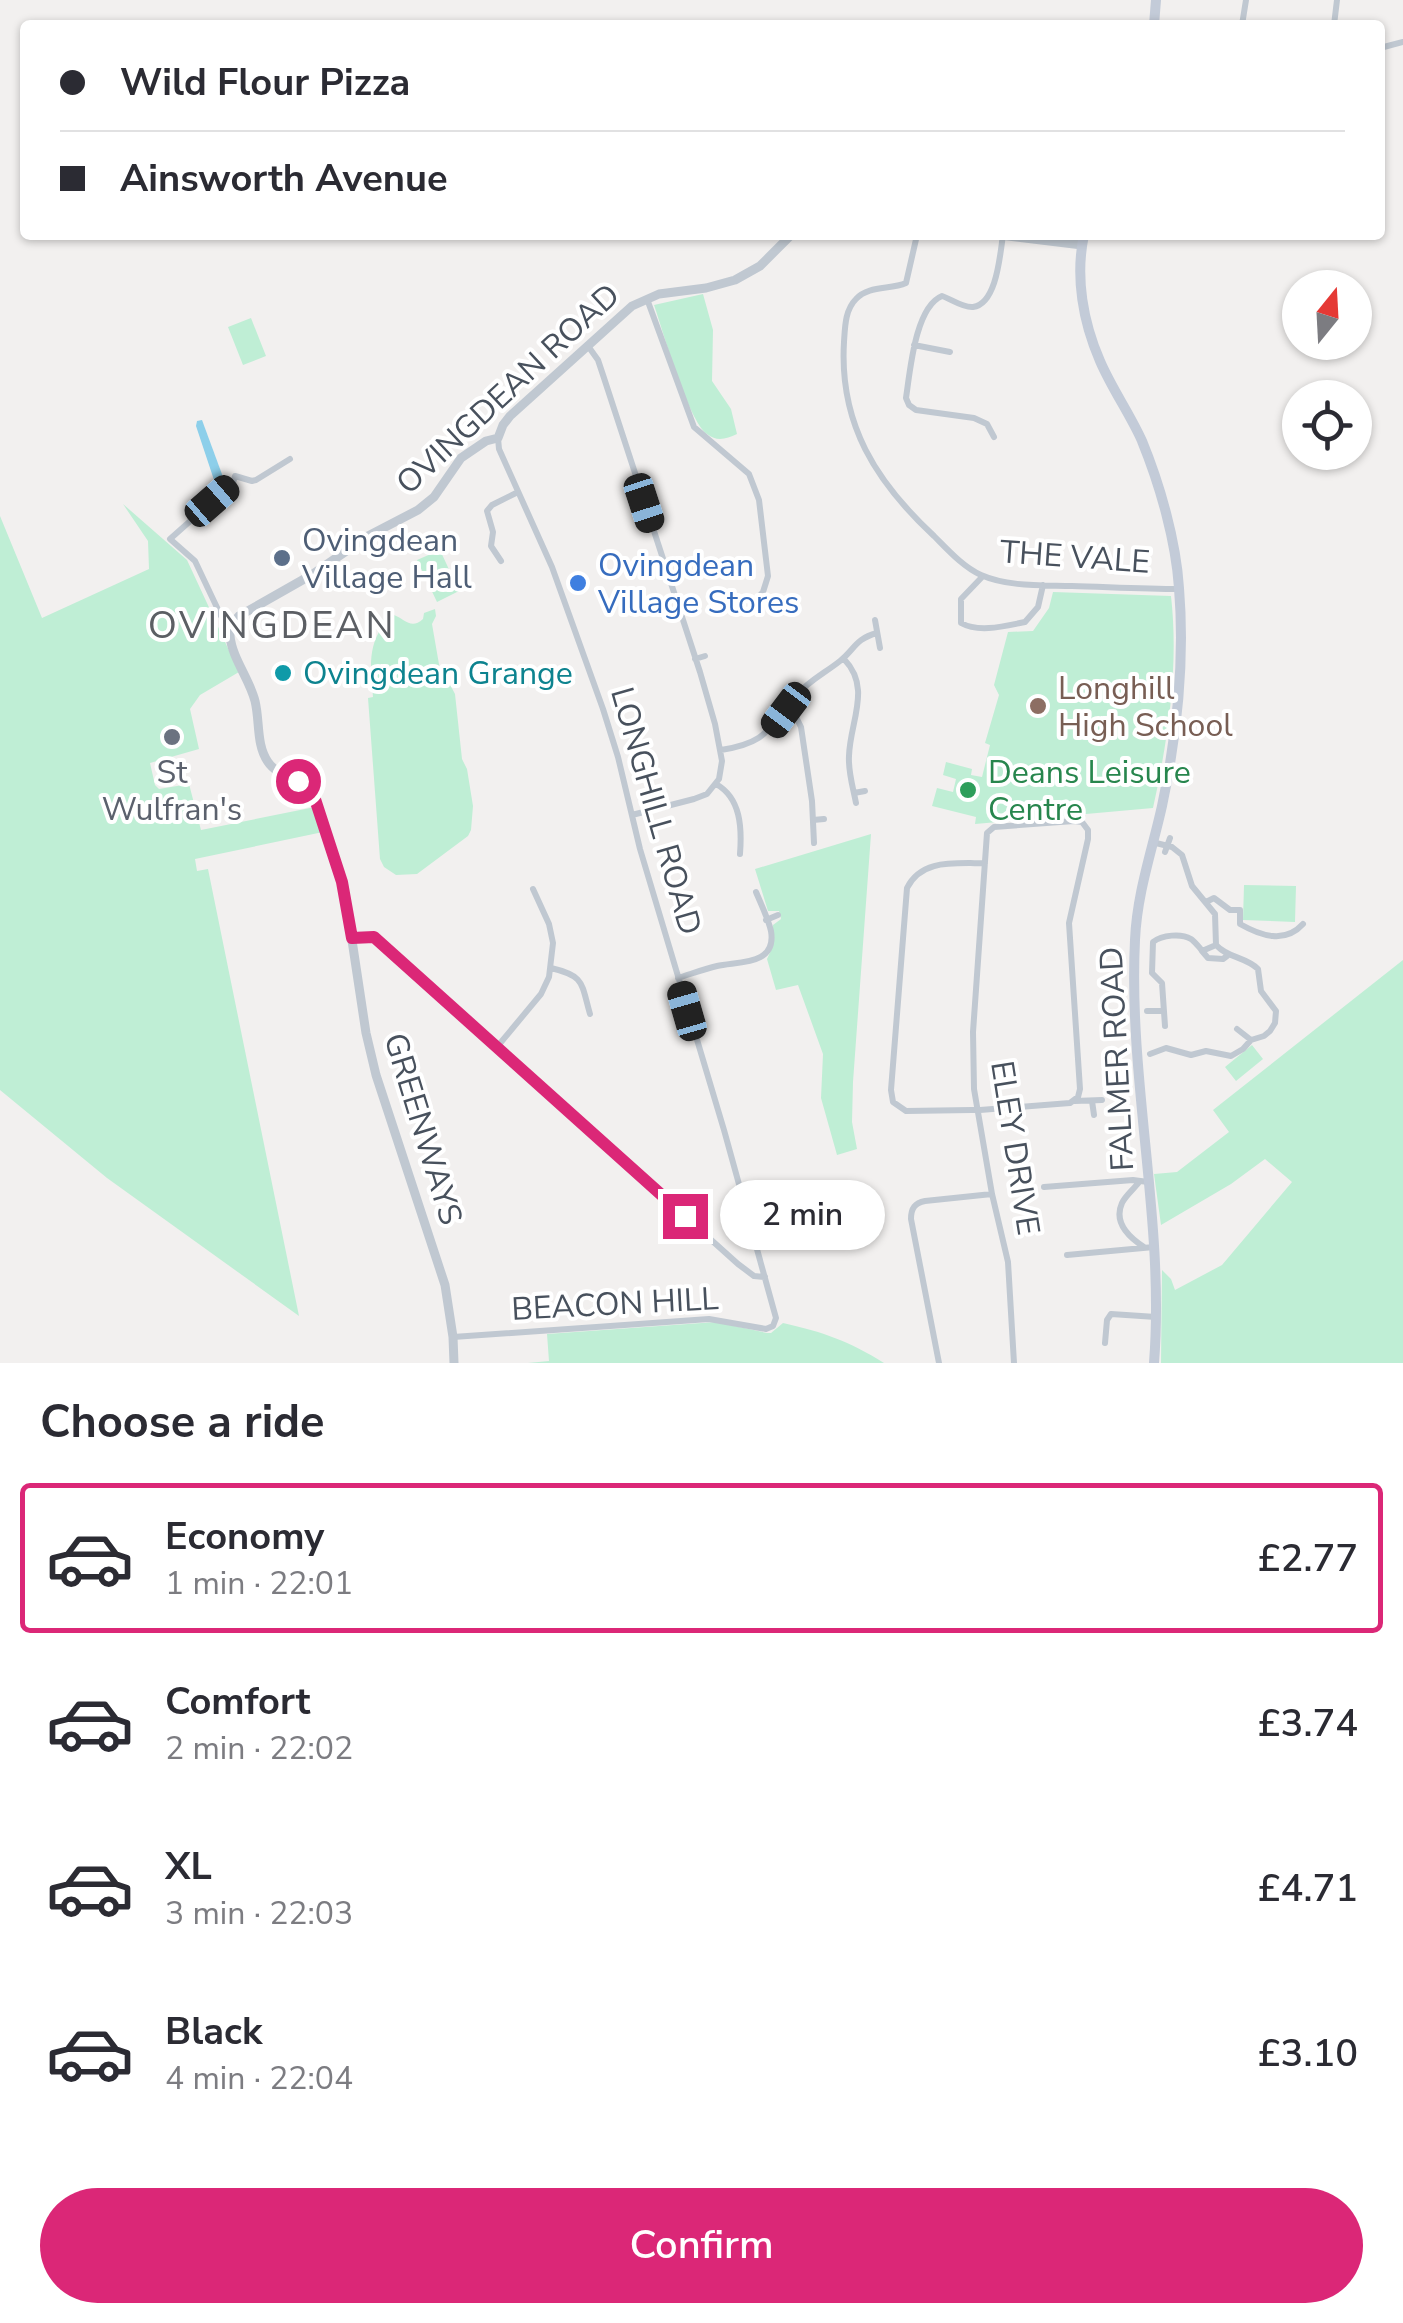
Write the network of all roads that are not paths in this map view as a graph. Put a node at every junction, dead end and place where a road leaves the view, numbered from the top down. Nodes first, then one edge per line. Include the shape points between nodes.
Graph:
1 (786, 240) edge
2 (916, 240) edge
3 (1001, 240) edge
4 (1083, 240) edge
5 (646, 298) junction
6 (587, 345) junction
7 (914, 346) junction
8 (950, 352) dead end
9 (994, 437) dead end
10 (498, 438) junction
11 (290, 460) dead end
12 (518, 492) junction
13 (501, 561) dead end
14 (982, 576) junction
15 (1042, 584) junction
16 (1179, 589) junction
17 (752, 604) dead end
18 (875, 620) dead end
19 (232, 625) junction
20 (878, 634) junction
21 (880, 648) dead end
22 (705, 656) dead end
23 (844, 658) junction
24 (695, 659) junction
25 (786, 710) junction
26 (721, 750) junction
27 (716, 784) junction
28 (865, 791) dead end
29 (854, 793) junction
30 (856, 802) dead end
31 (632, 815) junction
32 (814, 820) junction
33 (824, 820) dead end
34 (1152, 842) junction
35 (814, 843) dead end
36 (740, 854) dead end
37 (985, 864) junction
38 (534, 890) dead end
39 (756, 892) dead end
40 (1241, 900) dead end
41 (1206, 902) junction
42 (1240, 910) junction
43 (778, 915) dead end
44 (766, 920) junction
45 (1304, 924) dead end
46 (352, 938) junction
47 (1216, 945) junction
48 (1202, 952) junction
49 (1228, 955) junction
50 (551, 968) junction
51 (678, 978) junction
52 (1147, 1011) dead end
53 (1163, 1011) junction
54 (590, 1014) dead end
55 (1165, 1026) dead end
56 (1237, 1030) dead end
57 (1251, 1040) junction
58 (497, 1047) junction
59 (1150, 1054) dead end
60 (1074, 1100) junction
61 (1102, 1100) dead end
62 (1092, 1101) junction
63 (976, 1110) junction
64 (1094, 1115) dead end
65 (1144, 1182) junction
66 (1044, 1187) dead end
67 (992, 1194) junction
68 (1150, 1247) junction
69 (1067, 1255) dead end
70 (760, 1262) junction
71 (738, 1264) junction
72 (765, 1277) junction
73 (1157, 1318) junction
74 (776, 1321) joint
75 (453, 1337) junction
76 (1105, 1343) dead end
77 (454, 1363) edge
78 (939, 1363) edge
79 (1014, 1363) edge
80 (1154, 1363) edge

1 - 5 street, OVINGDEAN ROAD via 735,280
2 - 14 street, THE VALE via 906,283 862,294 848,310 847,400 862,446 891,490
3 - 7 street via 986,300 970,307 937,296
4 - 16 main road, FALMER ROAD via 1081,293 1090,330 1156,477
5 - 6 street, OVINGDEAN ROAD
5 - 17 street via 694,427 749,474 768,576
6 - 10 street, OVINGDEAN ROAD via 510,416
6 - 24 street via 600,364
7 - 8 street
7 - 9 street via 909,405 974,418
10 - 12 street, LONGHILL ROAD
10 - 19 street, OVINGDEAN ROAD via 461,458 418,510
11 - 19 street via 255,481 235,476 170,539 195,561
12 - 13 street via 486,516 493,532 488,547
12 - 31 street, LONGHILL ROAD via 582,646
14 - 15 street, THE VALE
14 - 15 street via 962,597 961,621 976,629 1025,622 1038,607
15 - 16 street, THE VALE
16 - 34 main road, FALMER ROAD via 1175,734
18 - 20 street
19 - 46 street, GREENWAYS via 265,758 314,796
20 - 21 street
20 - 23 street via 858,641
22 - 24 street
23 - 25 street
23 - 29 street via 858,684 848,765
24 - 26 street
25 - 26 street via 758,739
25 - 32 street via 801,727
26 - 27 street
27 - 31 street via 698,798
27 - 36 street via 736,804
28 - 29 street
29 - 30 street
31 - 51 street, LONGHILL ROAD
32 - 33 street
32 - 35 street
34 - 41 street via 1182,855 1189,880
34 - 65 main road, FALMER ROAD via 1134,958
37 - 60 street, ELEY DRIVE via 987,833 996,826 1078,821 1087,828 1069,924 1080,1089
37 - 63 street, ELEY DRIVE
37 - 63 street via 931,866 908,885 891,1090 904,1110
38 - 50 street via 550,927
39 - 44 street
40 - 42 street
41 - 42 street via 1214,898
41 - 47 street via 1215,914
42 - 45 street via 1240,924 1265,936 1290,934
43 - 44 street
44 - 51 street via 771,940 761,956
46 - 58 street via 374,937
46 - 75 street, GREENWAYS via 376,1075 442,1274
47 - 48 street
47 - 49 street
48 - 49 street via 1209,958
48 - 53 street via 1186,938 1154,941 1152,974 1162,982
49 - 57 street via 1256,966 1261,992 1276,1010 1270,1032
50 - 54 street via 576,976 587,990
50 - 58 street via 544,990
51 - 70 street, LONGHILL ROAD
52 - 53 street
53 - 55 street
56 - 57 street
57 - 59 street via 1231,1056 1166,1048
58 - 71 street
60 - 62 street
60 - 63 street
61 - 62 street
62 - 64 street
63 - 67 street, ELEY DRIVE
65 - 66 street
65 - 68 main road, FALMER ROAD
65 - 68 street via 1123,1201 1120,1214 1125,1230
67 - 78 street via 925,1201 912,1209
67 - 79 street, ELEY DRIVE via 1009,1269
68 - 69 street
68 - 73 main road, FALMER ROAD
70 - 71 street
70 - 72 street, LONGHILL ROAD
71 - 72 street
72 - 74 street, LONGHILL ROAD
73 - 76 street via 1112,1314
73 - 80 main road, FALMER ROAD
74 - 75 street, BEACON HILL via 766,1329 709,1319
75 - 77 street, GREENWAYS

